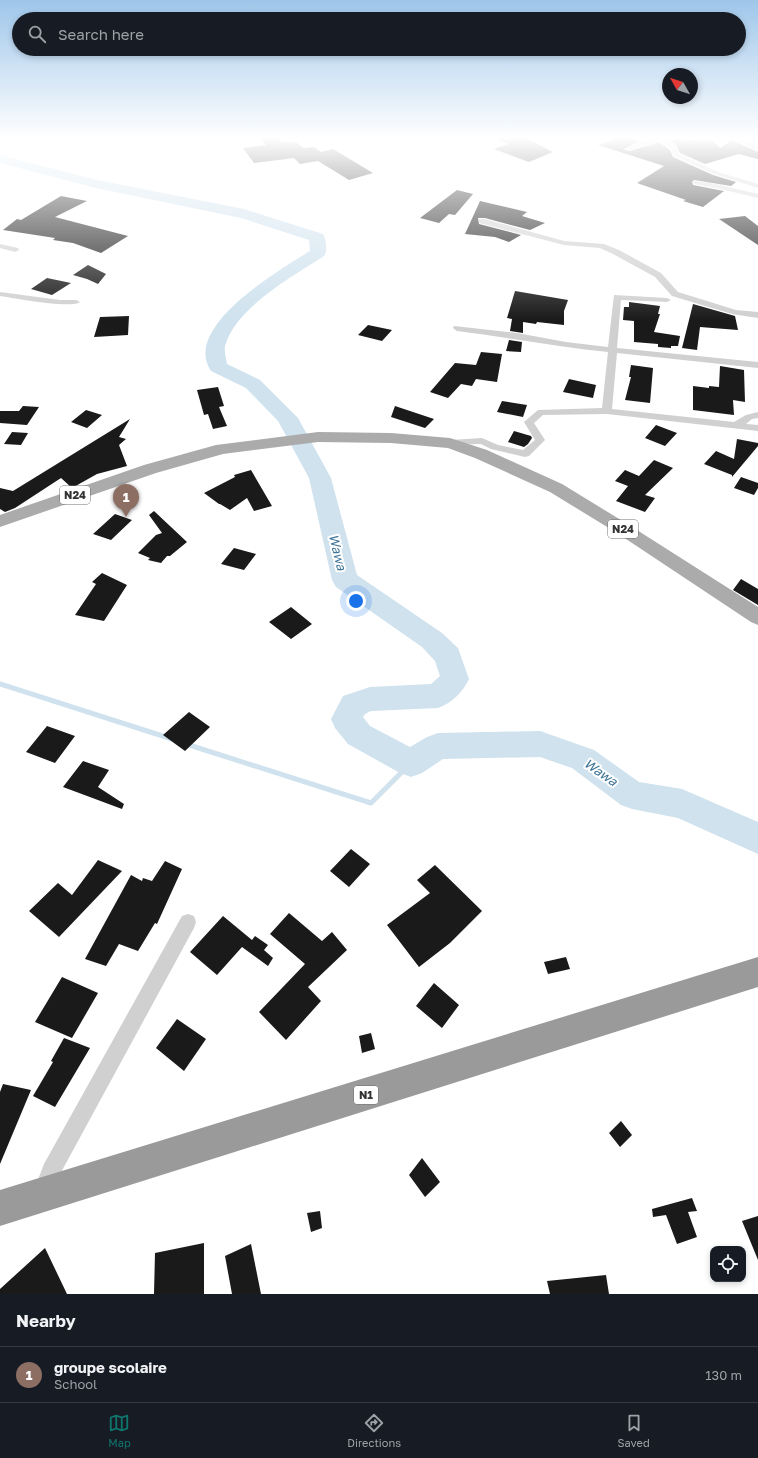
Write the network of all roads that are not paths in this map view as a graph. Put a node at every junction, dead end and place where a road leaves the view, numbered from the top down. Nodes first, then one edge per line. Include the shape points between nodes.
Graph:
1 (482, 222) dead end
2 (0, 246) edge
3 (15, 250) dead end
4 (0, 294) edge
5 (667, 300) dead end
6 (76, 302) dead end
7 (758, 315) edge
8 (457, 328) dead end
9 (612, 350) junction
10 (758, 365) edge
11 (607, 412) junction
12 (758, 415) edge
13 (737, 425) junction
14 (758, 428) edge
15 (320, 443) junction
16 (450, 443) junction
17 (481, 454) junction
18 (0, 521) edge
19 (758, 618) edge
20 (188, 922) dead end
21 (744, 976) edge
22 (42, 1196) junction
23 (0, 1208) edge

1 - 7 street via 564,243 601,246 658,275 674,294 735,312
2 - 3 street
4 - 6 street
5 - 9 street via 617,297
8 - 9 street
9 - 10 street
9 - 11 street
11 - 13 street
11 - 16 street via 541,412 529,422 540,440 526,454 495,447 482,441
12 - 13 street via 749,417
13 - 14 street
15 - 16 main road, N24 via 391,438
15 - 17 main road, N24 via 411,447
15 - 18 main road, N24 via 150,469
16 - 17 main road, N24
17 - 19 main road, N24 via 556,488
20 - 22 street via 51,1170
21 - 22 highway, N1
22 - 23 highway, N1

